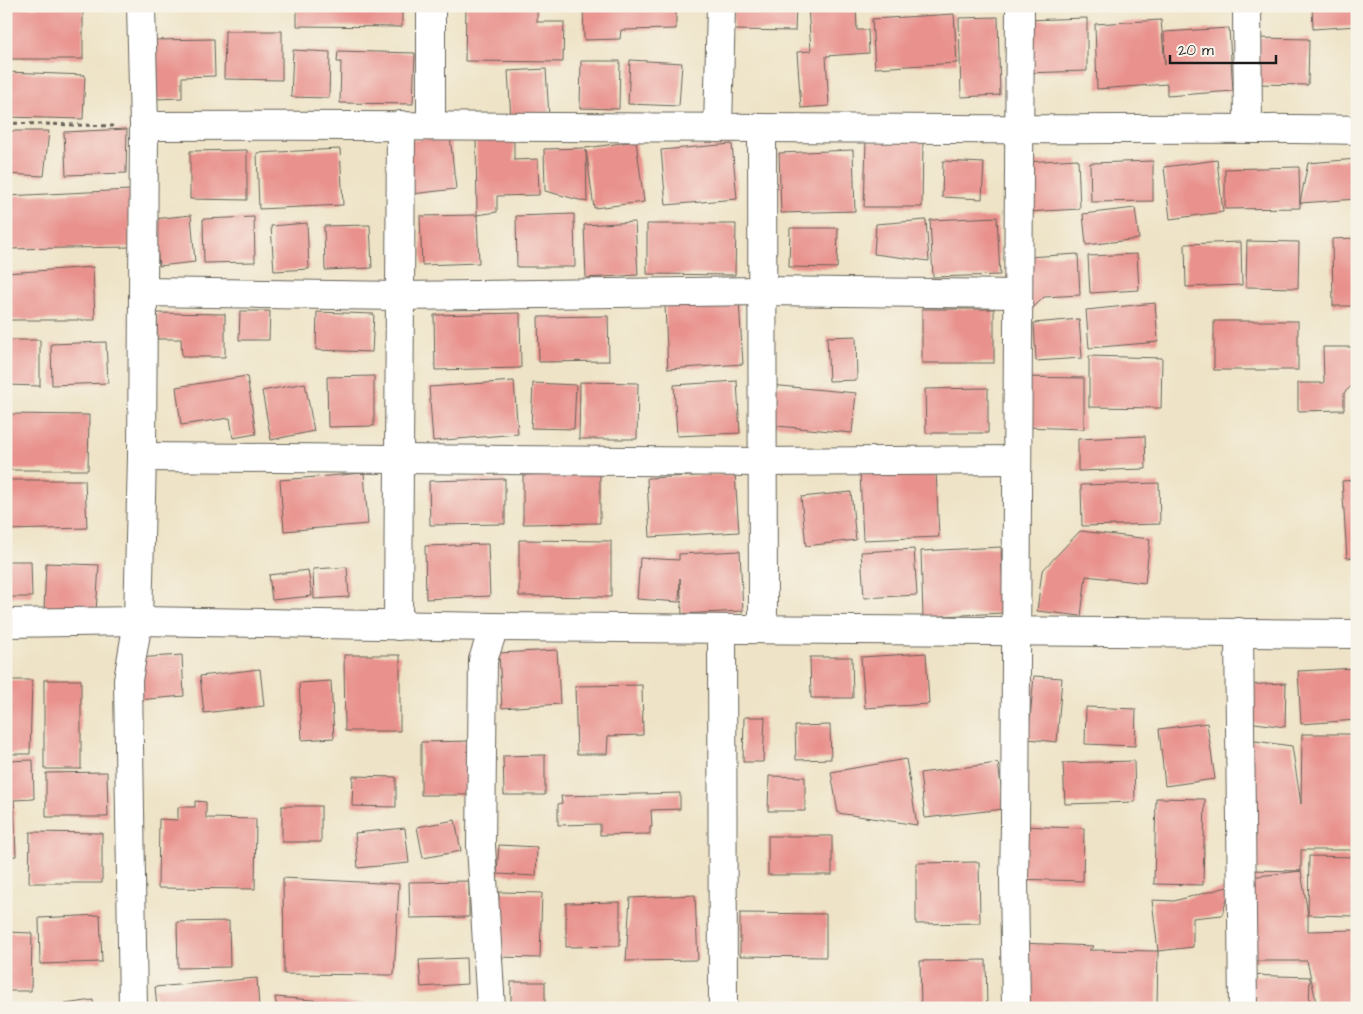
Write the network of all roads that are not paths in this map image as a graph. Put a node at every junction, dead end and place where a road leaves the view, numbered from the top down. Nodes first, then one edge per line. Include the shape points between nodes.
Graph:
1 (142, 6) edge
2 (432, 6) edge
3 (721, 6) edge
4 (1020, 6) edge
5 (1247, 6) edge
6 (401, 125) junction
7 (144, 126) junction
8 (431, 126) junction
9 (718, 128) junction
10 (762, 128) junction
11 (1248, 128) junction
12 (1019, 129) junction
13 (1357, 130) edge
14 (762, 291) junction
15 (143, 292) junction
16 (1018, 294) junction
17 (400, 296) junction
18 (142, 457) junction
19 (399, 459) junction
20 (1017, 460) junction
21 (762, 462) junction
22 (138, 621) junction
23 (6, 623) edge
24 (398, 626) junction
25 (494, 627) junction
26 (722, 629) junction
27 (763, 629) junction
28 (1016, 632) junction
29 (1239, 632) junction
30 (1357, 634) edge
31 (133, 1008) edge
32 (491, 1008) edge
33 (723, 1008) edge
34 (1016, 1008) edge
35 (1243, 1008) edge

1 - 7 street
2 - 8 street
3 - 9 street
4 - 12 street
5 - 11 street
6 - 7 street
6 - 8 street
6 - 17 street
7 - 15 street
8 - 9 street
9 - 10 street
10 - 12 street
10 - 14 street
11 - 12 street
11 - 13 street
12 - 16 street
14 - 16 street
14 - 17 street
14 - 21 street
15 - 17 street
15 - 18 street
16 - 20 street
17 - 19 street
18 - 19 street
18 - 22 street
19 - 21 street
19 - 24 street
20 - 21 street
20 - 28 street
21 - 27 street
22 - 23 street
22 - 24 street
22 - 31 street via 128,680
24 - 25 street
25 - 26 street
25 - 32 street via 484,660 481,846
26 - 27 street
26 - 33 street
27 - 28 street
28 - 29 street
28 - 34 street
29 - 30 street
29 - 35 street

